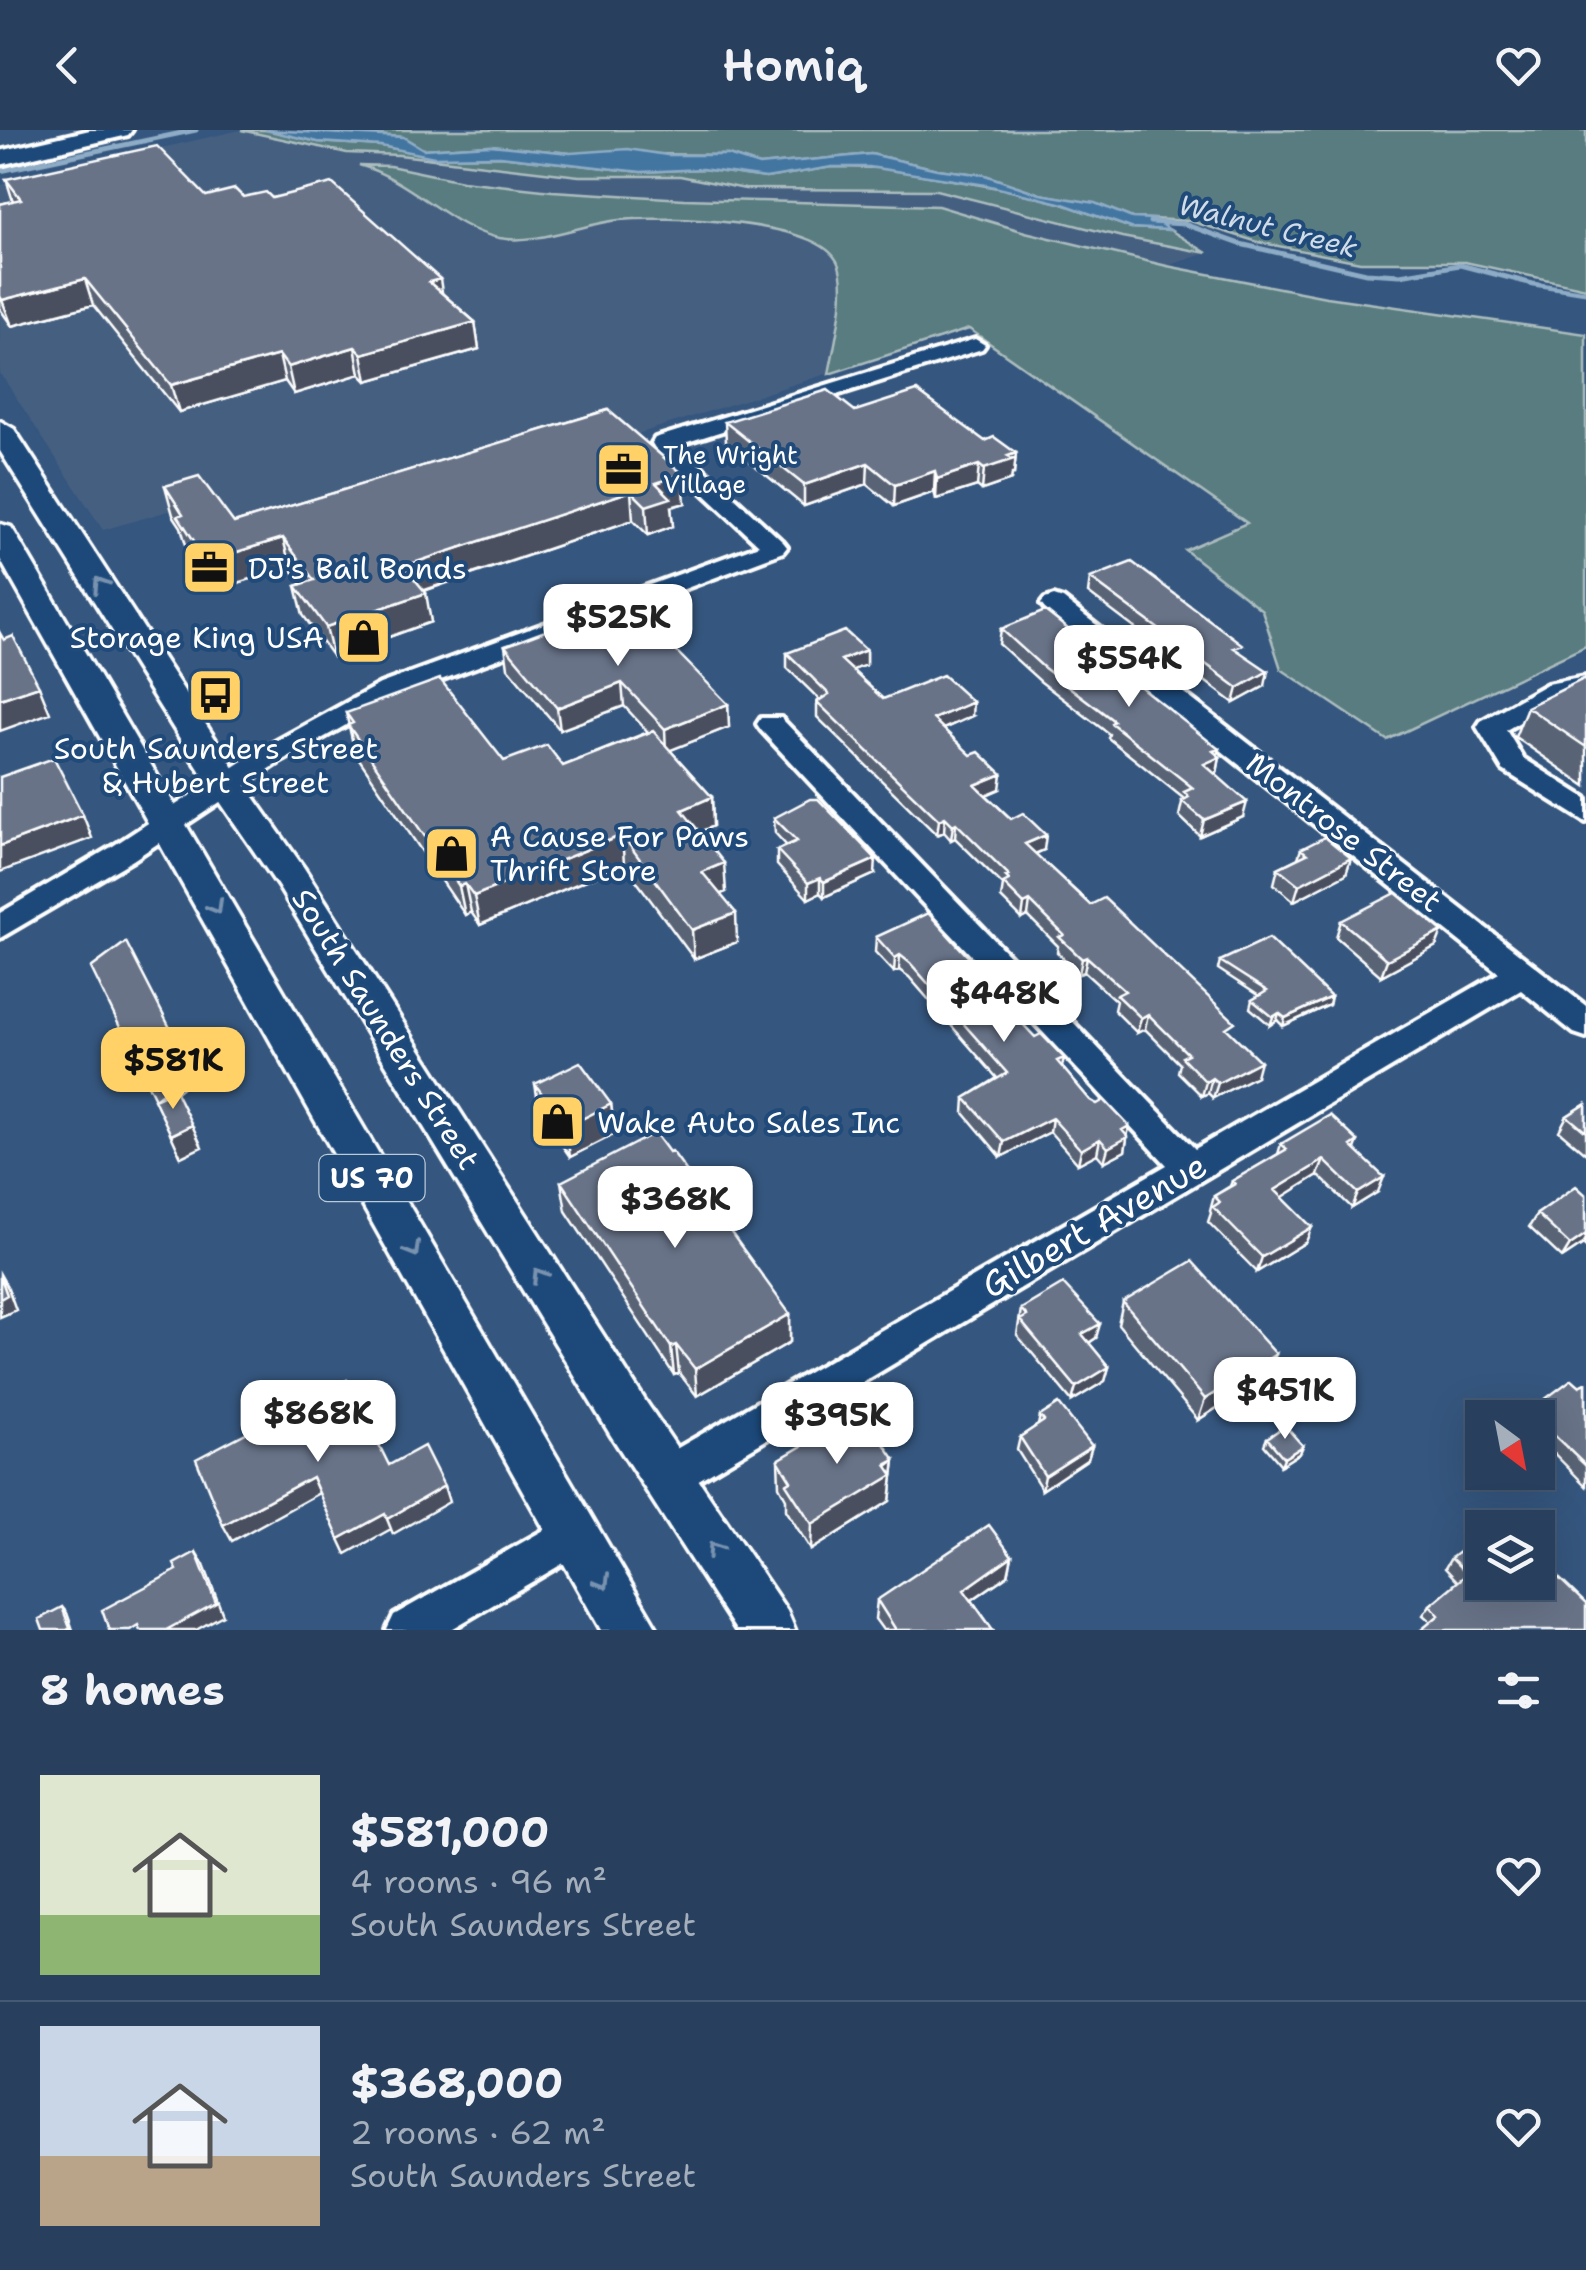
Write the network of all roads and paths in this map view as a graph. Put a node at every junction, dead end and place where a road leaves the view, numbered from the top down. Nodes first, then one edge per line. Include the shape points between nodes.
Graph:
1 (52, 130) edge
2 (120, 130) edge
3 (0, 148) edge
4 (0, 158) edge
5 (975, 345) dead end
6 (0, 429) edge
7 (0, 533) edge
8 (1054, 604) dead end
9 (1586, 685) edge
10 (771, 724) dead end
11 (227, 784) junction
12 (1586, 812) edge
13 (168, 823) junction
14 (0, 927) edge
15 (1523, 974) junction
16 (1586, 1024) edge
17 (1191, 1168) junction
18 (666, 1477) junction
19 (576, 1533) junction
20 (409, 1630) edge
21 (631, 1630) edge
22 (768, 1630) edge

1 - 3 highway
2 - 4 highway
5 - 11 street via 663,443 775,547 405,683
11 -> 6 main road, South Saunders Street / US 70
7 - 13 main road, US 70
8 - 15 street, Montrose Street
9 - 12 street via 1556,690 1491,727 1513,764
10 - 17 street
11 - 13 street
18 -> 11 main road, South Saunders Street / US 70
13 - 14 street
13 -> 19 main road, US 70
15 - 16 street, Montrose Street
15 - 17 street, Gilbert Avenue
17 - 18 street, Gilbert Avenue
22 -> 18 main road, South Saunders Street / US 70
19 - 20 street
19 -> 21 main road, US 70

